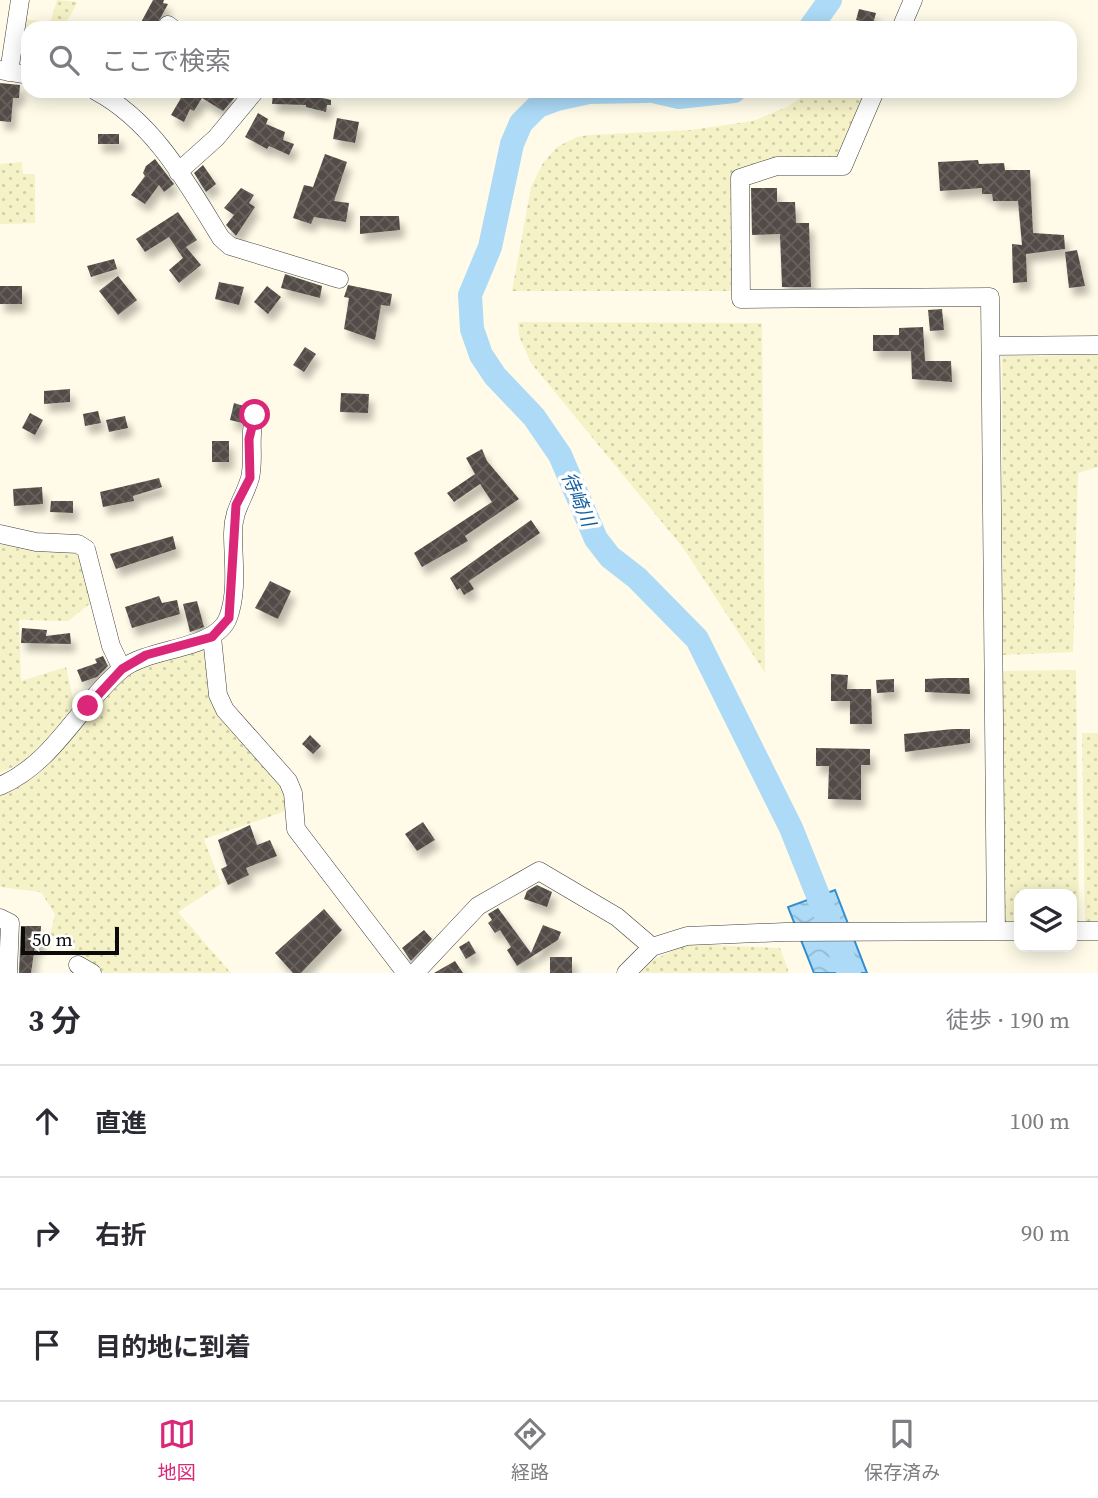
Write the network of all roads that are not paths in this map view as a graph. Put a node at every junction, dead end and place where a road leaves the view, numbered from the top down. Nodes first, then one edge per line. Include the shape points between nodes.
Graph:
1 (20, 0) edge
2 (913, 0) edge
3 (904, 21) edge
4 (4, 71) edge
5 (106, 98) edge
6 (249, 98) edge
7 (871, 98) edge
8 (178, 172) junction
9 (339, 279) dead end
10 (1098, 345) edge
11 (992, 346) junction
12 (255, 415) dead end
13 (0, 534) edge
14 (212, 637) junction
15 (122, 669) junction
16 (0, 786) edge
17 (0, 918) edge
18 (996, 931) junction
19 (1014, 931) edge
20 (1077, 931) edge
21 (1098, 931) edge
22 (652, 947) junction
23 (8, 973) edge
24 (406, 973) edge
25 (415, 973) edge
26 (626, 973) edge

1 - 4 street
2 - 3 street
5 - 8 street via 138,119
6 - 8 street via 216,138
7 - 11 street via 843,166 776,166 740,178 741,299 990,297
8 - 9 street via 230,246
10 - 11 street
11 - 18 street
12 - 14 street via 249,439 250,478 236,505 229,618
13 - 15 street via 78,544 86,549 111,646
14 - 15 street via 146,655
14 - 24 street via 218,695 225,710 288,781 296,829
15 - 16 street via 33,768
17 - 23 street via 10,923
18 - 19 street
18 - 22 street via 687,936
20 - 21 street
22 - 25 street via 617,917 539,871 478,906
22 - 26 street

